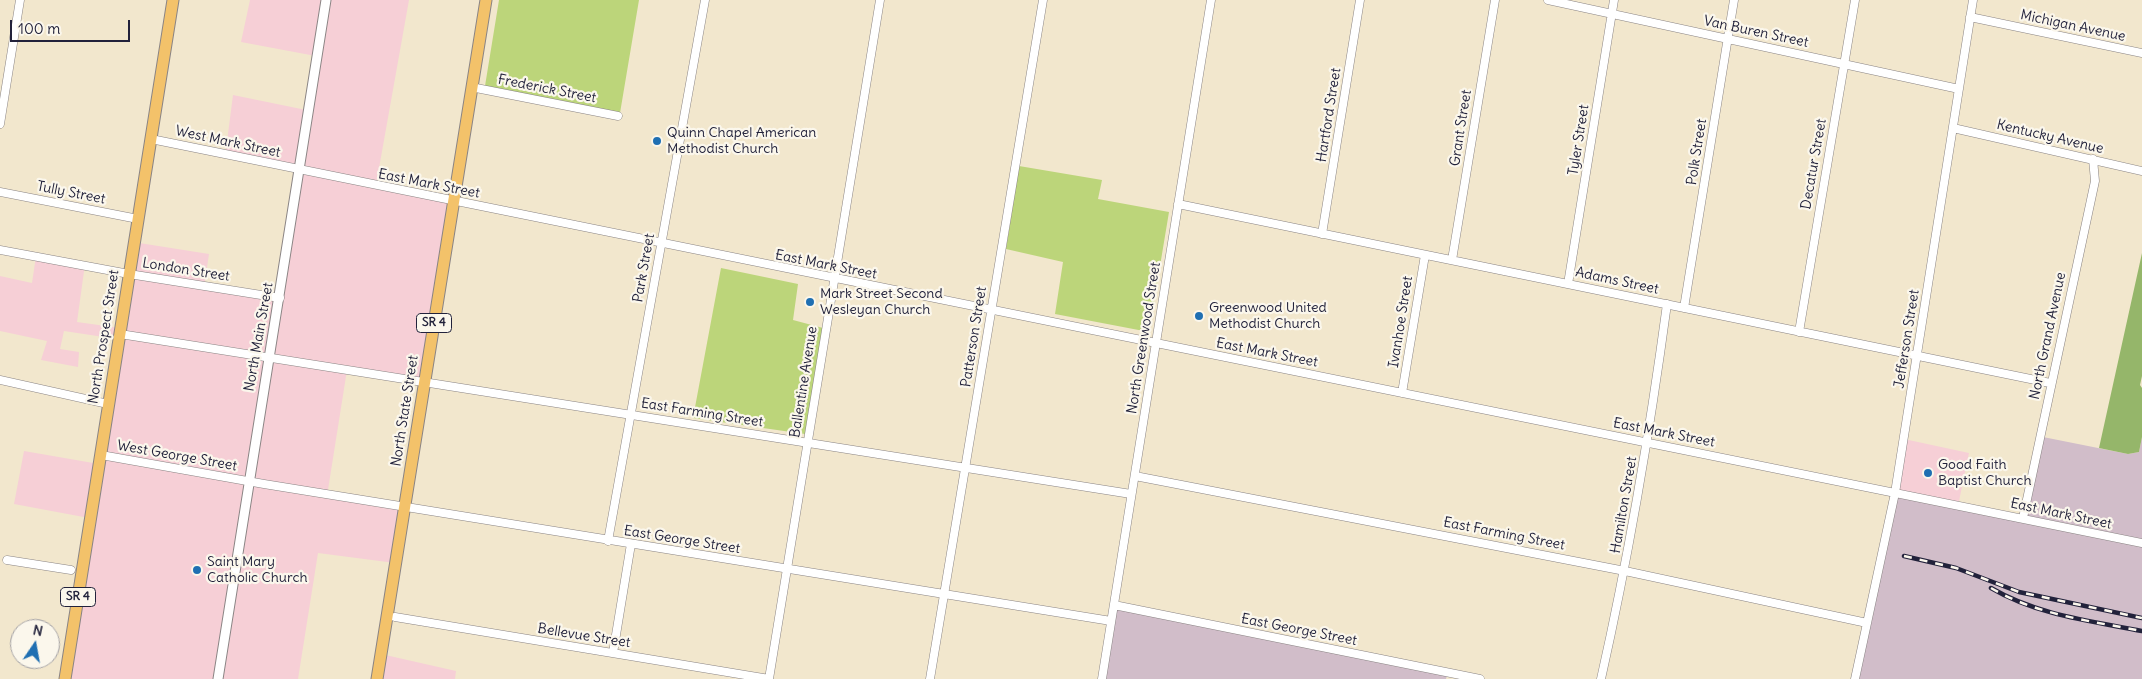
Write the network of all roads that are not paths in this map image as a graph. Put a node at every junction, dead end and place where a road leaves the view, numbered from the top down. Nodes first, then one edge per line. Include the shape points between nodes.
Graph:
1 (20, 0) edge
2 (173, 0) edge
3 (326, 0) edge
4 (486, 0) edge
5 (705, 0) edge
6 (880, 0) edge
7 (1043, 0) edge
8 (1211, 0) edge
9 (1360, 0) edge
10 (1495, 0) edge
11 (1548, 0) edge
12 (1614, 0) edge
13 (1734, 0) edge
14 (1854, 0) edge
15 (1973, 0) edge
16 (1612, 14) junction
17 (1970, 17) junction
18 (1728, 39) junction
19 (2142, 53) edge
20 (1844, 64) junction
21 (471, 87) junction
22 (1959, 89) junction
23 (618, 116) dead end
24 (0, 124) edge
25 (1953, 128) junction
26 (151, 139) junction
27 (2093, 159) junction
28 (299, 170) junction
29 (2142, 171) edge
30 (0, 192) edge
31 (453, 202) junction
32 (1178, 204) junction
33 (138, 219) junction
34 (1322, 234) junction
35 (661, 244) junction
36 (0, 250) edge
37 (1425, 255) junction
38 (1452, 260) junction
39 (129, 274) junction
40 (834, 279) junction
41 (1568, 284) junction
42 (280, 298) junction
43 (1667, 304) junction
44 (1684, 308) junction
45 (991, 311) junction
46 (1799, 332) junction
47 (120, 334) junction
48 (1156, 344) junction
49 (270, 356) junction
50 (1917, 356) junction
51 (0, 380) edge
52 (424, 381) junction
53 (2050, 383) junction
54 (1402, 393) junction
55 (108, 404) junction
56 (631, 414) junction
57 (807, 442) junction
58 (1648, 442) junction
59 (101, 455) junction
60 (965, 468) junction
61 (1135, 476) junction
62 (249, 482) junction
63 (1895, 493) junction
64 (1131, 494) junction
65 (404, 507) junction
66 (2022, 518) junction
67 (608, 541) junction
68 (2142, 543) edge
69 (630, 544) junction
70 (7, 560) dead end
71 (786, 569) junction
72 (71, 570) dead end
73 (1625, 571) junction
74 (944, 594) junction
75 (1114, 605) junction
76 (394, 617) dead end
77 (1111, 621) junction
78 (1867, 623) junction
79 (613, 653) junction
80 (65, 679) edge
81 (218, 679) edge
82 (377, 679) edge
83 (769, 679) edge
84 (930, 679) edge
85 (1102, 679) edge
86 (1480, 679) edge
87 (1601, 679) edge
88 (1855, 679) edge

1 - 24 street
2 - 26 main road, North Prospect Street / SR 4
3 - 28 street, North Main Street
4 - 21 main road, North State Street / SR 4
5 - 35 street, Park Street
6 - 40 street, Ballentine Avenue
7 - 45 street, Patterson Street
8 - 32 street, North Greenwood Street
9 - 34 street, Hartford Street
10 - 38 street, Grant Street
11 - 16 street, Van Buren Street
12 - 16 street, Tyler Street
13 - 18 street, Polk Street
14 - 20 street, Decatur Street
15 - 17 street, Jefferson Street
16 - 18 street, Van Buren Street
16 - 41 street, Tyler Street
17 - 19 street, Michigan Avenue
17 - 22 street, Jefferson Street
18 - 20 street, Van Buren Street
18 - 44 street, Polk Street
20 - 22 street, Van Buren Street
20 - 46 street, Decatur Street
21 - 23 street, Frederick Street
21 - 31 main road, North State Street / SR 4
22 - 25 street, Jefferson Street
25 - 27 street, Kentucky Avenue
25 - 50 street, Jefferson Street
26 - 28 street, West Mark Street
26 - 33 main road, North Prospect Street / SR 4
27 - 29 street, Kentucky Avenue
27 - 53 street, North Grand Avenue via 2096,181
28 - 31 street, East Mark Street
28 - 42 street, North Main Street
30 - 33 street, Tully Street
31 - 35 street, East Mark Street
31 - 52 main road, North State Street / SR 4
32 - 34 street, Adams Street
32 - 48 street, North Greenwood Street
33 - 39 main road, North Prospect Street / SR 4
34 - 37 street, Adams Street
35 - 40 street, East Mark Street
35 - 56 street, Park Street
36 - 39 street, London Street
37 - 38 street, Adams Street
37 - 54 street, Ivanhoe Street
38 - 41 street, Adams Street
39 - 42 street, London Street
39 - 47 main road, North Prospect Street / SR 4
40 - 45 street, East Mark Street
40 - 57 street, Ballentine Avenue
41 - 43 street, Adams Street
42 - 49 street, North Main Street
43 - 44 street, Adams Street
43 - 58 street, Hamilton Street
44 - 46 street, Adams Street
45 - 48 street, East Mark Street
45 - 60 street, Patterson Street
46 - 50 street, Adams Street
47 - 49 street, East Farming Street
47 - 55 main road, North Prospect Street / SR 4
48 - 54 street, East Mark Street
48 - 61 street, North Greenwood Street
49 - 52 street, East Farming Street
49 - 62 street, North Main Street
50 - 53 street, Adams Street
50 - 63 street, Jefferson Street
51 - 55 street
52 - 56 street, East Farming Street
52 - 65 main road, North State Street / SR 4
53 - 66 street, North Grand Avenue
54 - 58 street, East Mark Street
55 - 59 main road, North Prospect Street / SR 4
56 - 57 street, East Farming Street
56 - 67 street, Park Street
57 - 60 street, East Farming Street
57 - 71 street, Ballentine Avenue
58 - 63 street, East Mark Street
58 - 73 street, Hamilton Street
59 - 62 street, West George Street
59 - 80 main road, North Prospect Street / SR 4
60 - 64 street, East Farming Street
60 - 74 street, Patterson Street
61 - 64 street, North Greenwood Street
61 - 73 street, East Farming Street
62 - 65 street, East George Street
62 - 81 street, North Main Street
63 - 66 street, East Mark Street
63 - 78 street, Jefferson Street
64 - 75 street, North Greenwood Street
65 - 67 street, East George Street
65 - 82 main road, North State Street / SR 4
66 - 68 street, East Mark Street
67 - 69 street, East George Street
69 - 71 street, East George Street
69 - 79 street
70 - 72 street
71 - 74 street, East George Street
71 - 83 street, Ballentine Avenue
73 - 78 street, East Farming Street
73 - 87 street, Hamilton Street
74 - 77 street, East George Street
74 - 84 street, Patterson Street
75 - 77 street, North Greenwood Street
75 - 86 street, East George Street
76 - 79 street, Bellevue Street
77 - 85 street, North Greenwood Street
78 - 88 street, Jefferson Street
79 - 83 street, Bellevue Street

